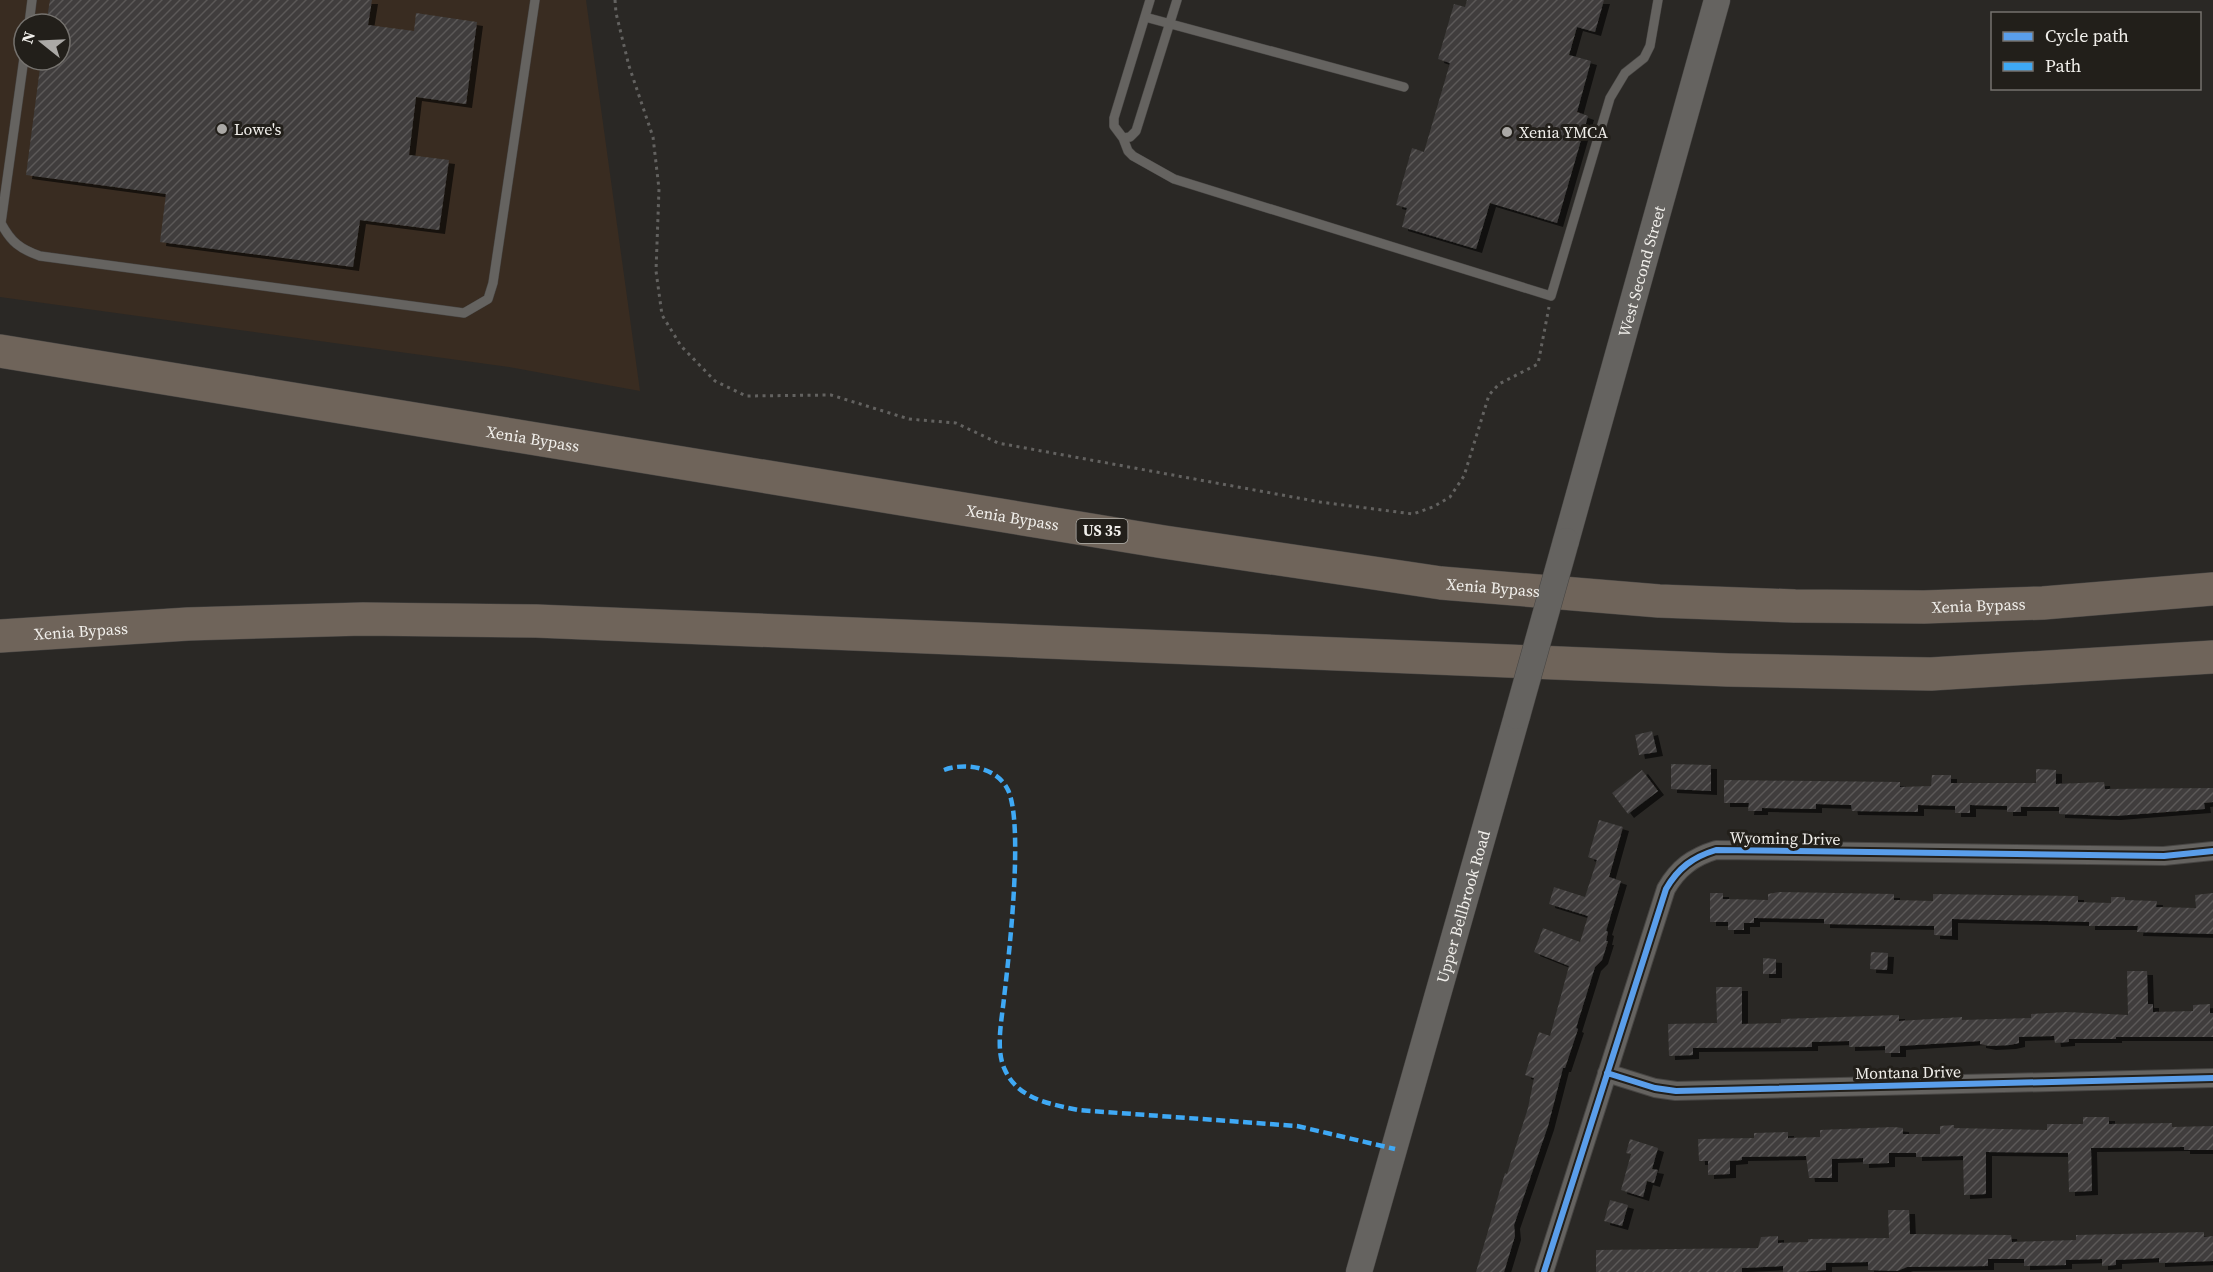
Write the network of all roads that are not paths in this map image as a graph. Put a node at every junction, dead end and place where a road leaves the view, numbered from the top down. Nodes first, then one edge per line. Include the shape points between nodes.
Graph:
1 (535, 0) edge
2 (1150, 0) edge
3 (1177, 0) edge
4 (1658, 0) edge
5 (1717, 0) edge
6 (1145, 17) junction
7 (1170, 24) junction
8 (22, 72) edge
9 (1404, 87) dead end
10 (1123, 138) junction
11 (0, 337) edge
12 (0, 351) edge
13 (432, 423) junction
14 (1566, 541) joint
15 (2213, 590) edge
16 (0, 636) edge
17 (2213, 657) edge
18 (2213, 851) edge
19 (1607, 1073) junction
20 (2213, 1078) edge
21 (1359, 1272) edge
22 (1544, 1272) edge

1 - 8 lane via 493,283 488,299 464,313 40,256 21,249 1,223
2 - 6 lane
3 - 7 lane
4 - 10 lane via 1650,46 1644,58 1625,73 1610,98 1551,296 1174,179 1128,152
5 - 14 main road, West Second Street
6 - 7 lane
6 - 10 lane via 1114,118 1114,126
7 - 9 lane
7 - 10 lane via 1136,131
11 - 13 highway via 256,382
12 - 13 highway, Xenia Bypass / US 35
13 - 15 highway, Xenia Bypass / US 35 via 1441,583 1659,601 1807,606 2043,603
14 - 21 main road, Upper Bellbrook Road, bridge
16 - 17 highway, Xenia Bypass via 188,624 363,619 536,621 1921,674
18 - 19 street, Wyoming Drive via 2164,856 1716,850 1700,855 1683,866 1666,889
19 - 20 street, Montana Drive via 1676,1091
19 - 22 street, Wyoming Drive

